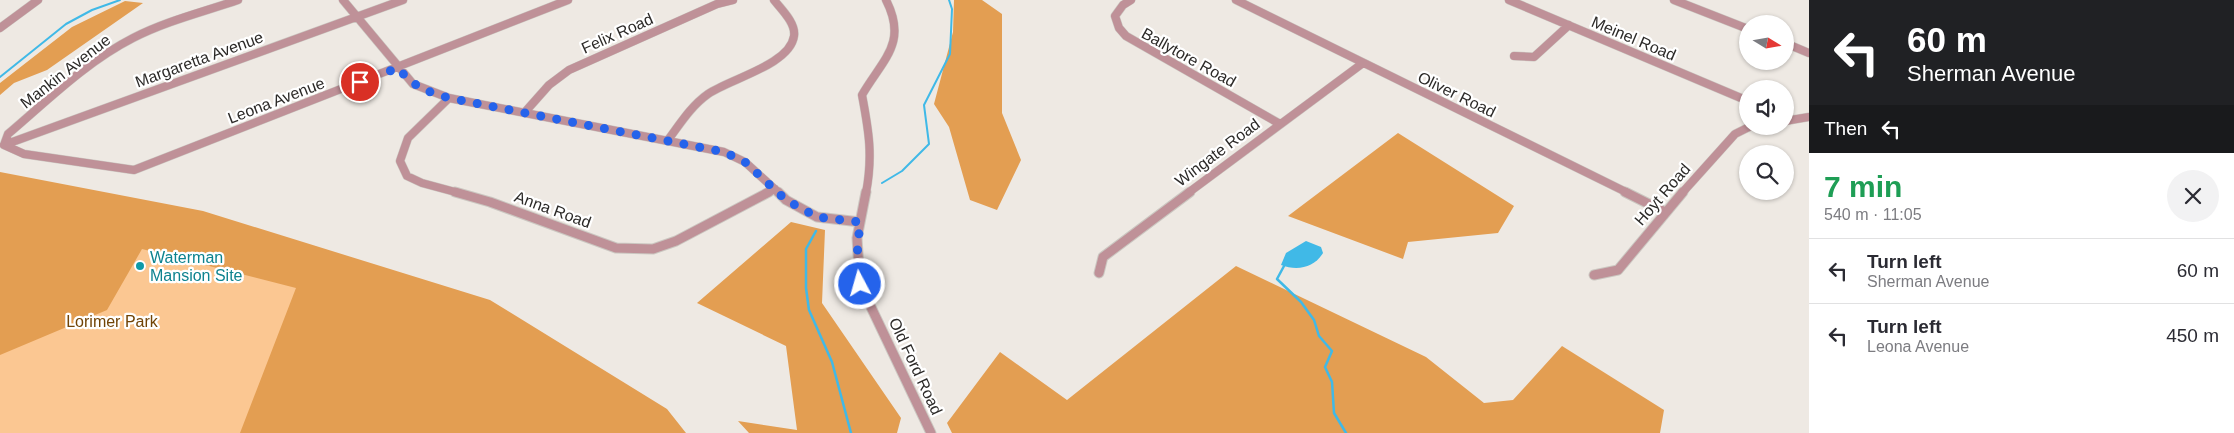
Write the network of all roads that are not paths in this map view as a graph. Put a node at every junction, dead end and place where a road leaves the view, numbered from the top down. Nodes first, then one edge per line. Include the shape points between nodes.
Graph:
1 (38, 0) edge
2 (238, 0) edge
3 (343, 0) edge
4 (403, 0) edge
5 (568, 0) edge
6 (733, 0) edge
7 (774, 0) edge
8 (886, 0) edge
9 (1131, 0) edge
10 (1236, 0) edge
11 (1509, 0) edge
12 (1674, 0) edge
13 (357, 16) junction
14 (1569, 25) junction
15 (1739, 25) edge
16 (0, 28) edge
17 (1794, 47) edge
18 (1809, 53) edge
19 (1514, 56) dead end
20 (1363, 63) junction
21 (398, 68) junction
22 (1739, 97) edge
23 (449, 98) junction
24 (525, 112) junction
25 (1809, 116) edge
26 (1794, 118) edge
27 (1280, 124) junction
28 (1739, 132) edge
29 (668, 140) junction
30 (4, 145) junction
31 (775, 188) junction
32 (1665, 212) junction
33 (860, 222) junction
34 (1099, 273) dead end
35 (1594, 274) dead end
36 (931, 433) edge

1 - 16 street
2 - 30 street, Mankin Avenue via 148,31 120,45 8,134
3 - 13 street
4 - 13 street, Margaretta Avenue
5 - 21 street, Leona Avenue
6 - 24 street, Felix Road via 717,4 569,70 549,85
7 - 29 street via 794,30 789,48 777,59 708,94
8 - 33 street, Old Ford Road via 896,18 897,30 895,40 862,95 870,135 871,167
9 - 27 street, Ballytore Road via 1115,16 1116,25 1122,33
10 - 20 street, Oliver Road
11 - 14 street, Meinel Road
12 - 15 street
13 - 21 street
13 - 30 street, Margaretta Avenue
14 - 19 street via 1534,57
14 - 22 street, Meinel Road
17 - 18 street
20 - 27 street, Wingate Road
20 - 32 street, Oliver Road
21 - 23 street via 413,84
21 - 30 street, Leona Avenue via 134,170 24,154
23 - 24 street
23 - 31 street, Anna Road via 408,138 400,161 407,176 616,248 653,249 676,241
24 - 29 street
25 - 26 street
27 - 34 street, Wingate Road via 1103,257
28 - 32 street, Hoyt Road
29 - 31 street via 724,152 745,162
31 - 33 street via 786,200 817,217
32 - 35 street, Hoyt Road via 1618,270
33 - 36 street, Old Ford Road via 857,256 860,284

